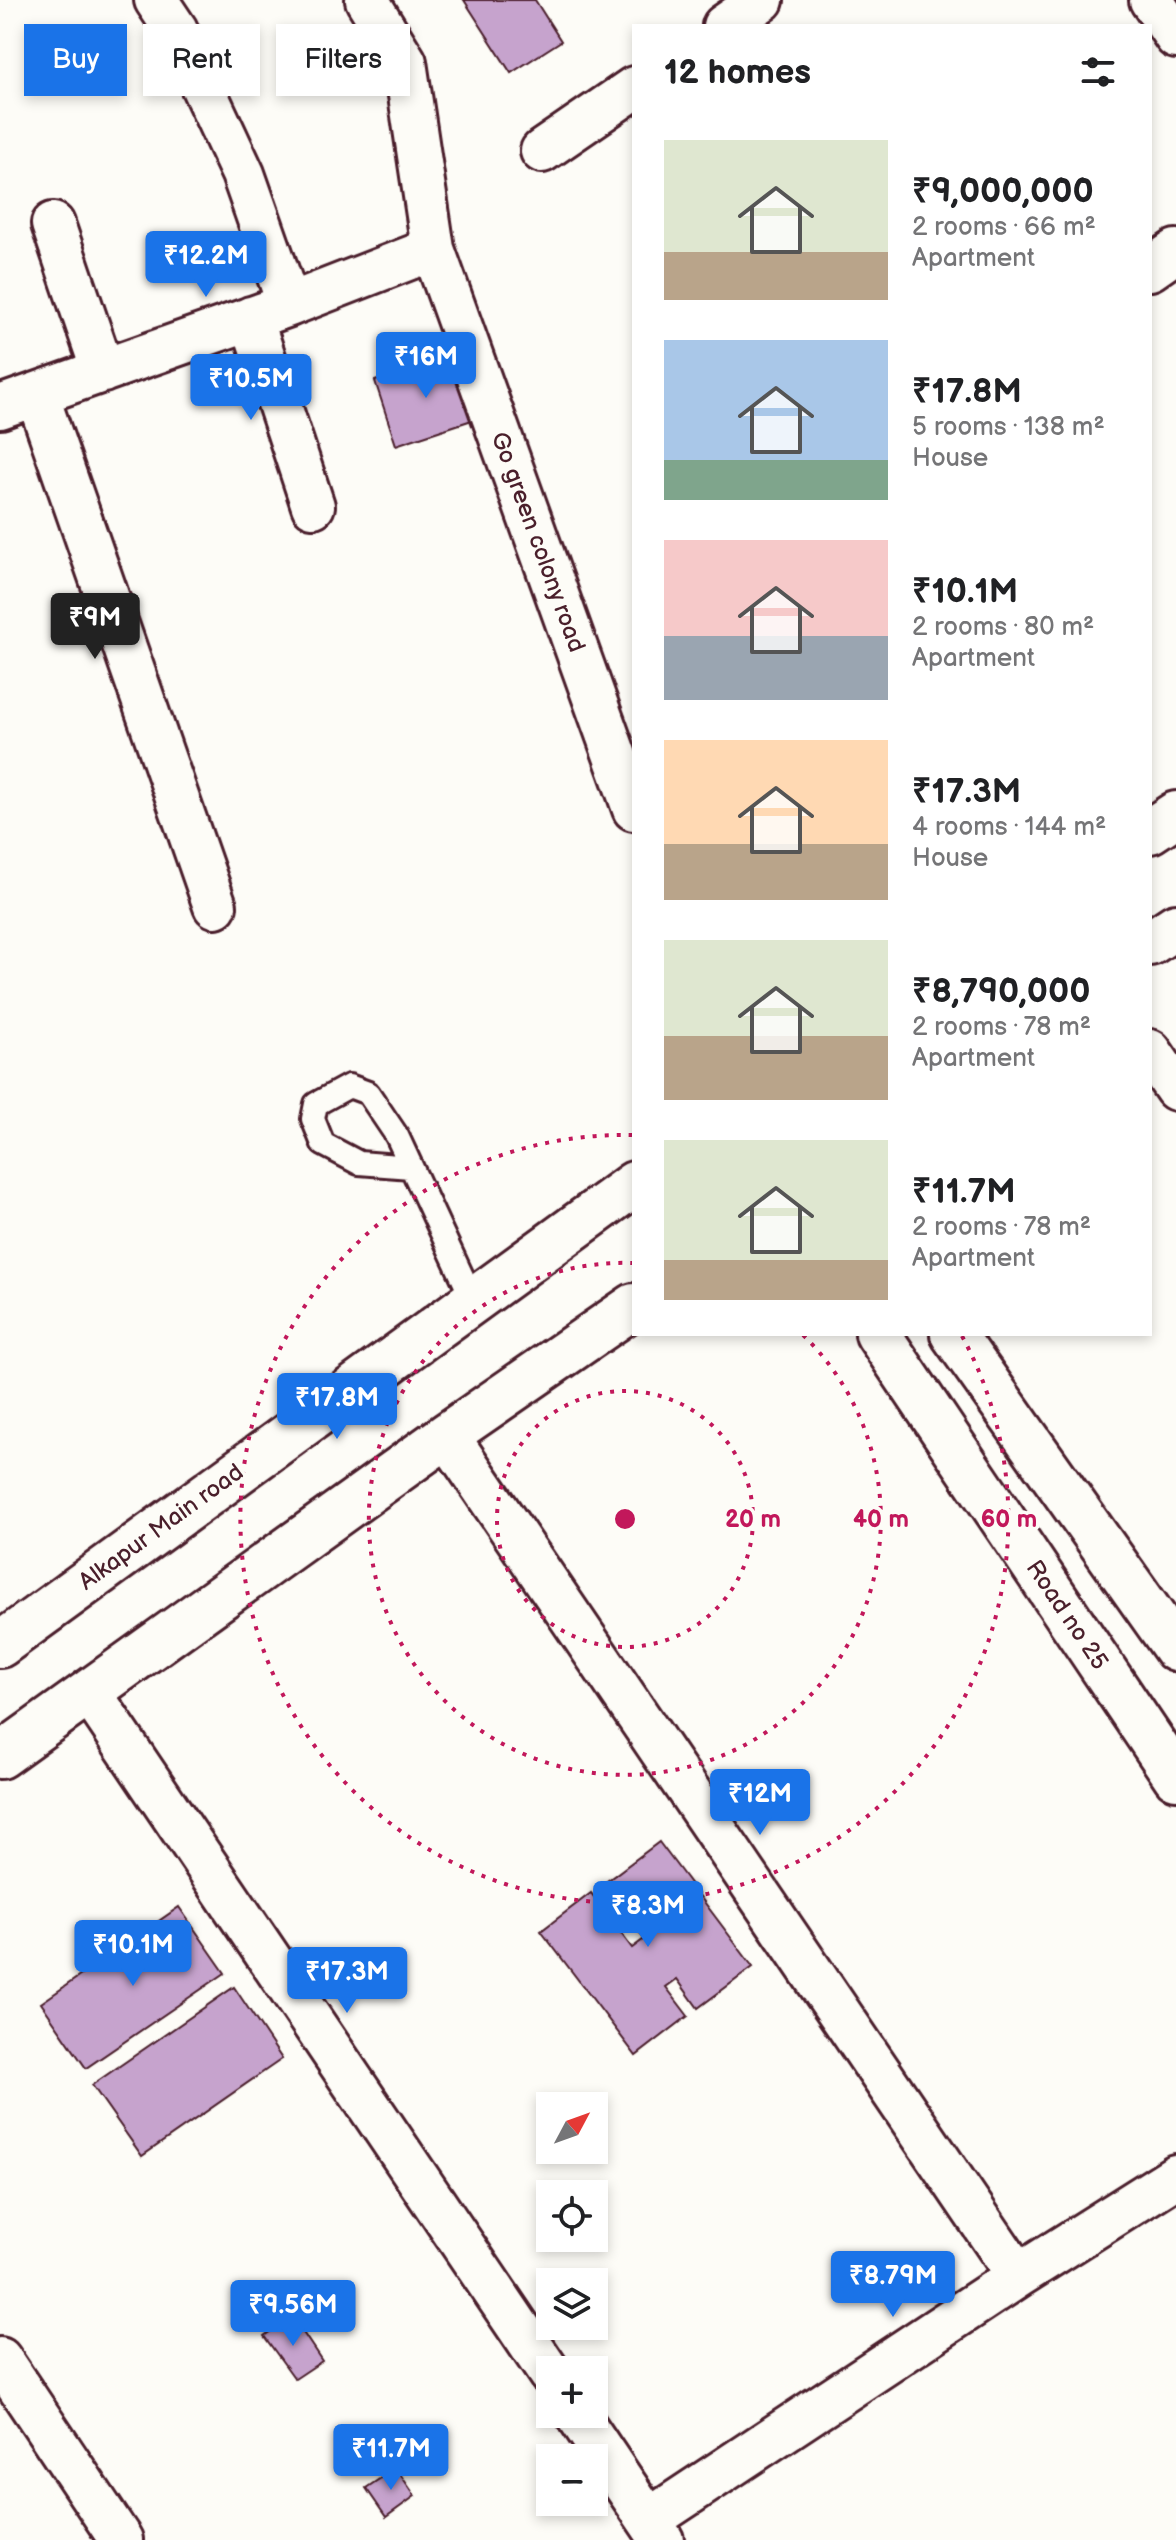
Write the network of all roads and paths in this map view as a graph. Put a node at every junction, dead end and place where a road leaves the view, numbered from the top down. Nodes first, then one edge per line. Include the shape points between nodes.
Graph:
1 (156, 0) edge
2 (367, 0) edge
3 (762, 0) edge
4 (1151, 0) edge
5 (727, 24) edge
6 (1176, 37) edge
7 (632, 89) edge
8 (542, 151) dead end
9 (53, 224) dead end
10 (433, 249) junction
11 (1176, 251) edge
12 (1152, 268) edge
13 (270, 312) junction
14 (103, 371) junction
15 (18, 401) edge
16 (313, 506) dead end
17 (632, 803) edge
18 (1176, 814) edge
19 (1152, 830) edge
20 (215, 906) dead end
21 (1176, 926) edge
22 (1152, 942) edge
23 (1152, 1054) edge
24 (1176, 1089) edge
25 (411, 1167) junction
26 (632, 1185) edge
27 (473, 1300) junction
28 (632, 1307) edge
29 (879, 1336) edge
30 (954, 1336) edge
31 (447, 1435) junction
32 (0, 1645) edge
33 (1176, 1649) edge
34 (90, 1693) junction
35 (0, 1756) edge
36 (1176, 1777) edge
37 (1176, 2176) edge
38 (1018, 2276) junction
39 (538, 2356) edge
40 (0, 2359) edge
41 (586, 2428) edge
42 (655, 2530) edge
43 (121, 2540) edge

1 - 13 street via 176,30 243,174
2 - 10 street, Go green colony road via 405,62
3 - 5 street
4 - 6 street
7 - 8 street
9 - 14 street
10 - 13 street
10 - 17 street, Go green colony road
11 - 12 street
13 - 14 street
13 - 16 street
14 - 15 street
15 - 20 street
18 - 19 street
21 - 22 street
23 - 24 street
25 - 25 lane via 359,1163 323,1144 313,1119 316,1104 349,1086 368,1093
25 - 27 lane
26 - 27 street, Alkapur Main road
27 - 32 street, Alkapur Main road
28 - 31 street
29 - 36 street, Road no 25
30 - 33 street
31 - 34 street
31 - 38 street
34 - 35 street
34 - 39 street
37 - 38 street
38 - 42 street
40 - 43 street
41 - 42 street

